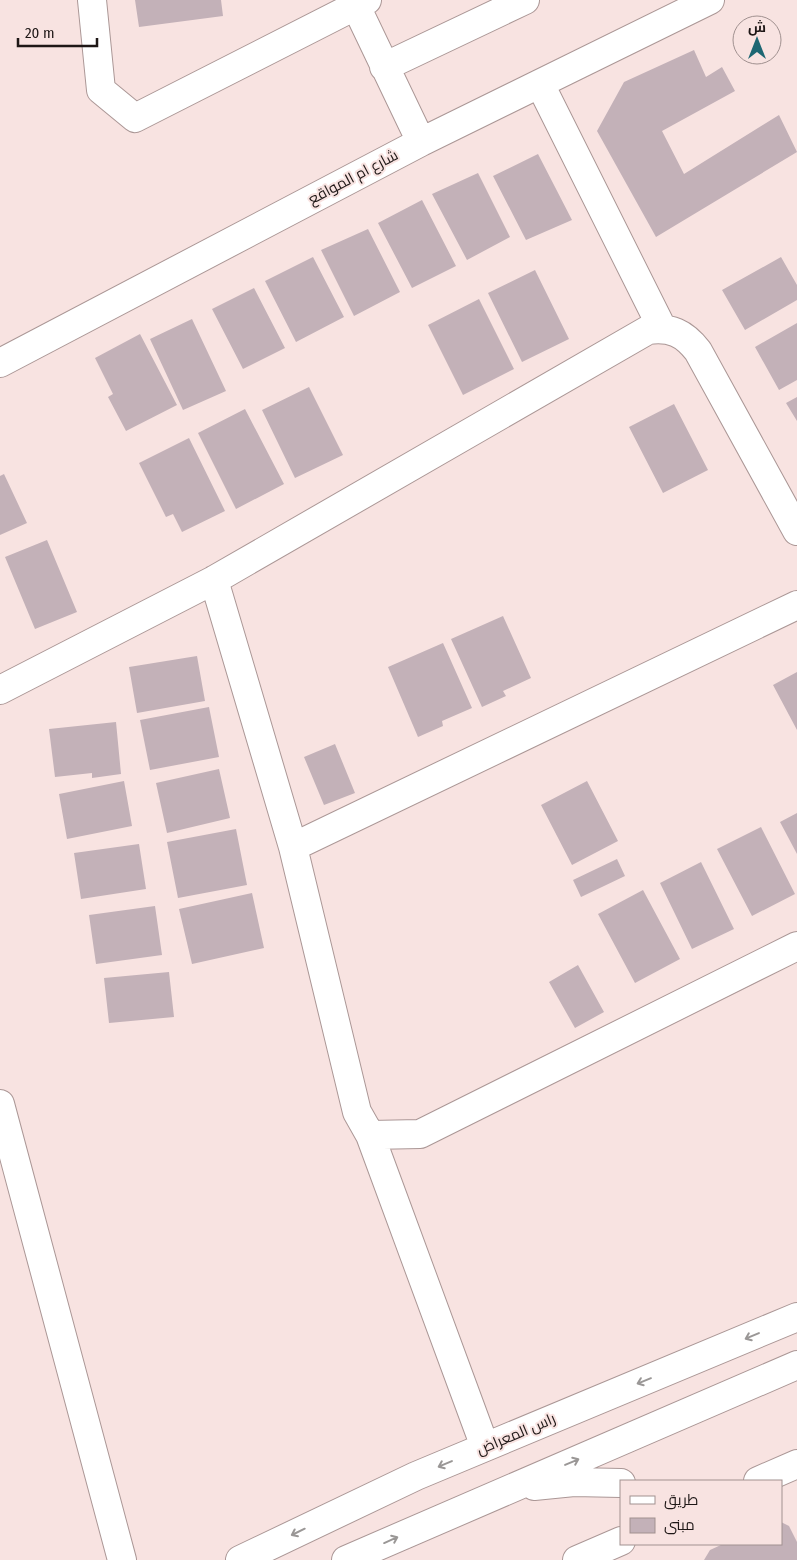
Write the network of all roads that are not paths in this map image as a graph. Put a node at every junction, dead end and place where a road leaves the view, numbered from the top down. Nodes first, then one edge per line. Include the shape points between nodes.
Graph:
1 (92, 0) edge
2 (526, 0) edge
3 (710, 0) edge
4 (362, 3) edge
5 (384, 67) junction
6 (540, 84) junction
7 (421, 142) junction
8 (662, 328) junction
9 (0, 363) edge
10 (797, 531) edge
11 (214, 580) junction
12 (797, 606) edge
13 (0, 690) edge
14 (293, 847) junction
15 (797, 946) edge
16 (0, 1104) edge
17 (370, 1135) junction
18 (797, 1317) edge
19 (797, 1366) edge
20 (485, 1447) junction
21 (797, 1464) edge
22 (760, 1480) edge
23 (620, 1483) edge
24 (510, 1488) junction
25 (620, 1541) edge
26 (122, 1560) edge
27 (240, 1560) edge
28 (346, 1560) edge
29 (577, 1560) edge

1 - 4 street via 101,90 135,118
2 - 5 street
3 - 6 street, شارع ام المواقع
4 - 5 street
5 - 7 street
6 - 7 street, شارع ام المواقع
6 - 8 street
7 - 9 street, شارع ام المواقع
8 - 10 street via 677,331 698,351
8 - 11 street via 635,336
11 - 13 street
11 - 14 street
12 - 14 street
14 - 17 street via 357,1112
15 - 17 street via 420,1134
16 - 26 street
17 - 20 street
18 -> 20 street, راس المعراض
24 -> 19 street
20 -> 27 street, راس المعراض via 416,1476
21 - 22 street
23 - 24 street via 574,1482
28 -> 24 street
25 - 29 street

